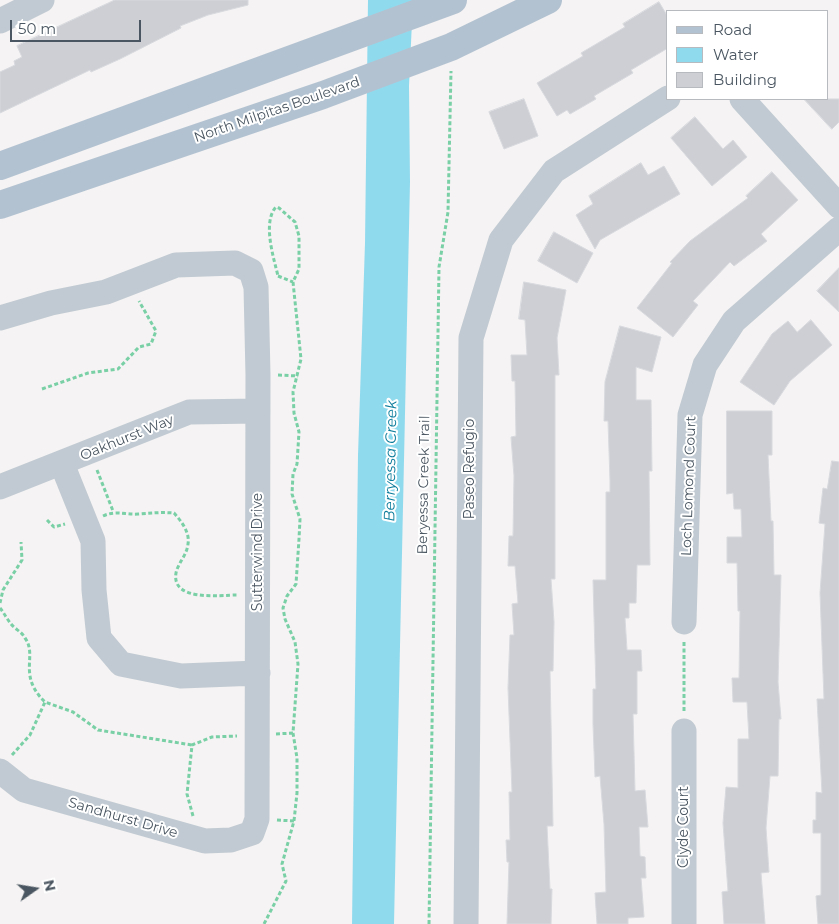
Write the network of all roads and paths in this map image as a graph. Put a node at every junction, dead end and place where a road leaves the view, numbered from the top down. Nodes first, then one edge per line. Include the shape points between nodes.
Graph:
1 (42, 0) edge
2 (453, 0) edge
3 (548, 0) edge
4 (0, 20) edge
5 (451, 47) junction
6 (666, 99) edge
7 (743, 100) edge
8 (0, 166) edge
9 (0, 205) edge
10 (839, 206) edge
11 (839, 229) edge
12 (278, 276) dead end
13 (133, 282) junction
14 (0, 318) edge
15 (42, 389) dead end
16 (258, 412) junction
17 (90, 453) junction
18 (62, 464) junction
19 (0, 487) edge
20 (113, 511) junction
21 (86, 524) junction
22 (21, 542) dead end
23 (258, 594) junction
24 (0, 603) edge
25 (0, 608) edge
26 (684, 622) joint
27 (258, 673) junction
28 (45, 702) junction
29 (684, 731) joint
30 (258, 735) junction
31 (192, 745) junction
32 (5, 764) edge
33 (252, 833) joint
34 (198, 839) junction
35 (264, 924) edge
36 (429, 924) edge
37 (466, 924) edge
38 (684, 924) edge

1 - 4 street
2 - 8 main road
3 - 5 main road, North Milpitas Boulevard
5 - 9 main road, North Milpitas Boulevard via 323,95
5 - 36 path, Beryessa Creek Trail via 448,212 439,267
6 - 37 street, Paseo Refugio via 554,171 501,240 471,338
7 - 10 street
11 - 26 street, Loch Lomond Court via 734,321 705,365 690,416
12 - 35 path via 269,230 276,207 295,222 299,236 299,269 293,282 301,359 293,392 299,432 292,494 300,519 296,584 283,608 284,619 295,642 298,664 293,733 297,793 294,821 282,864 286,881
13 - 14 street via 106,292
13 - 15 path via 141,308 156,331 151,344 139,347 118,370 88,373
13 - 16 street, Sutterwind Drive via 176,265 235,263 251,271 256,288
16 - 17 street, Oakhurst Way via 189,412
16 - 23 street, Sutterwind Drive
17 - 18 street, Oakhurst Way
17 - 20 path
18 - 19 street, Oakhurst Way
18 - 21 street
20 - 21 path
20 - 23 path via 174,513 184,525 189,543 176,574 178,584 185,591 192,595
21 - 27 street via 93,541 99,638 121,664 182,676
22 - 24 path via 22,560 2,590
23 - 27 street, Sutterwind Drive
25 - 28 path via 25,638 29,676 35,692
26 - 29 path
27 - 30 street, Sutterwind Drive
28 - 31 path via 73,712 104,732
28 - 32 path via 30,735
29 - 38 street, Clyde Court
30 - 31 path via 212,737
30 - 33 street, Sutterwind Drive via 257,819
31 - 34 path via 187,794
32 - 34 street, Sandhurst Drive via 24,790
33 - 34 street, Sandhurst Drive via 231,840

